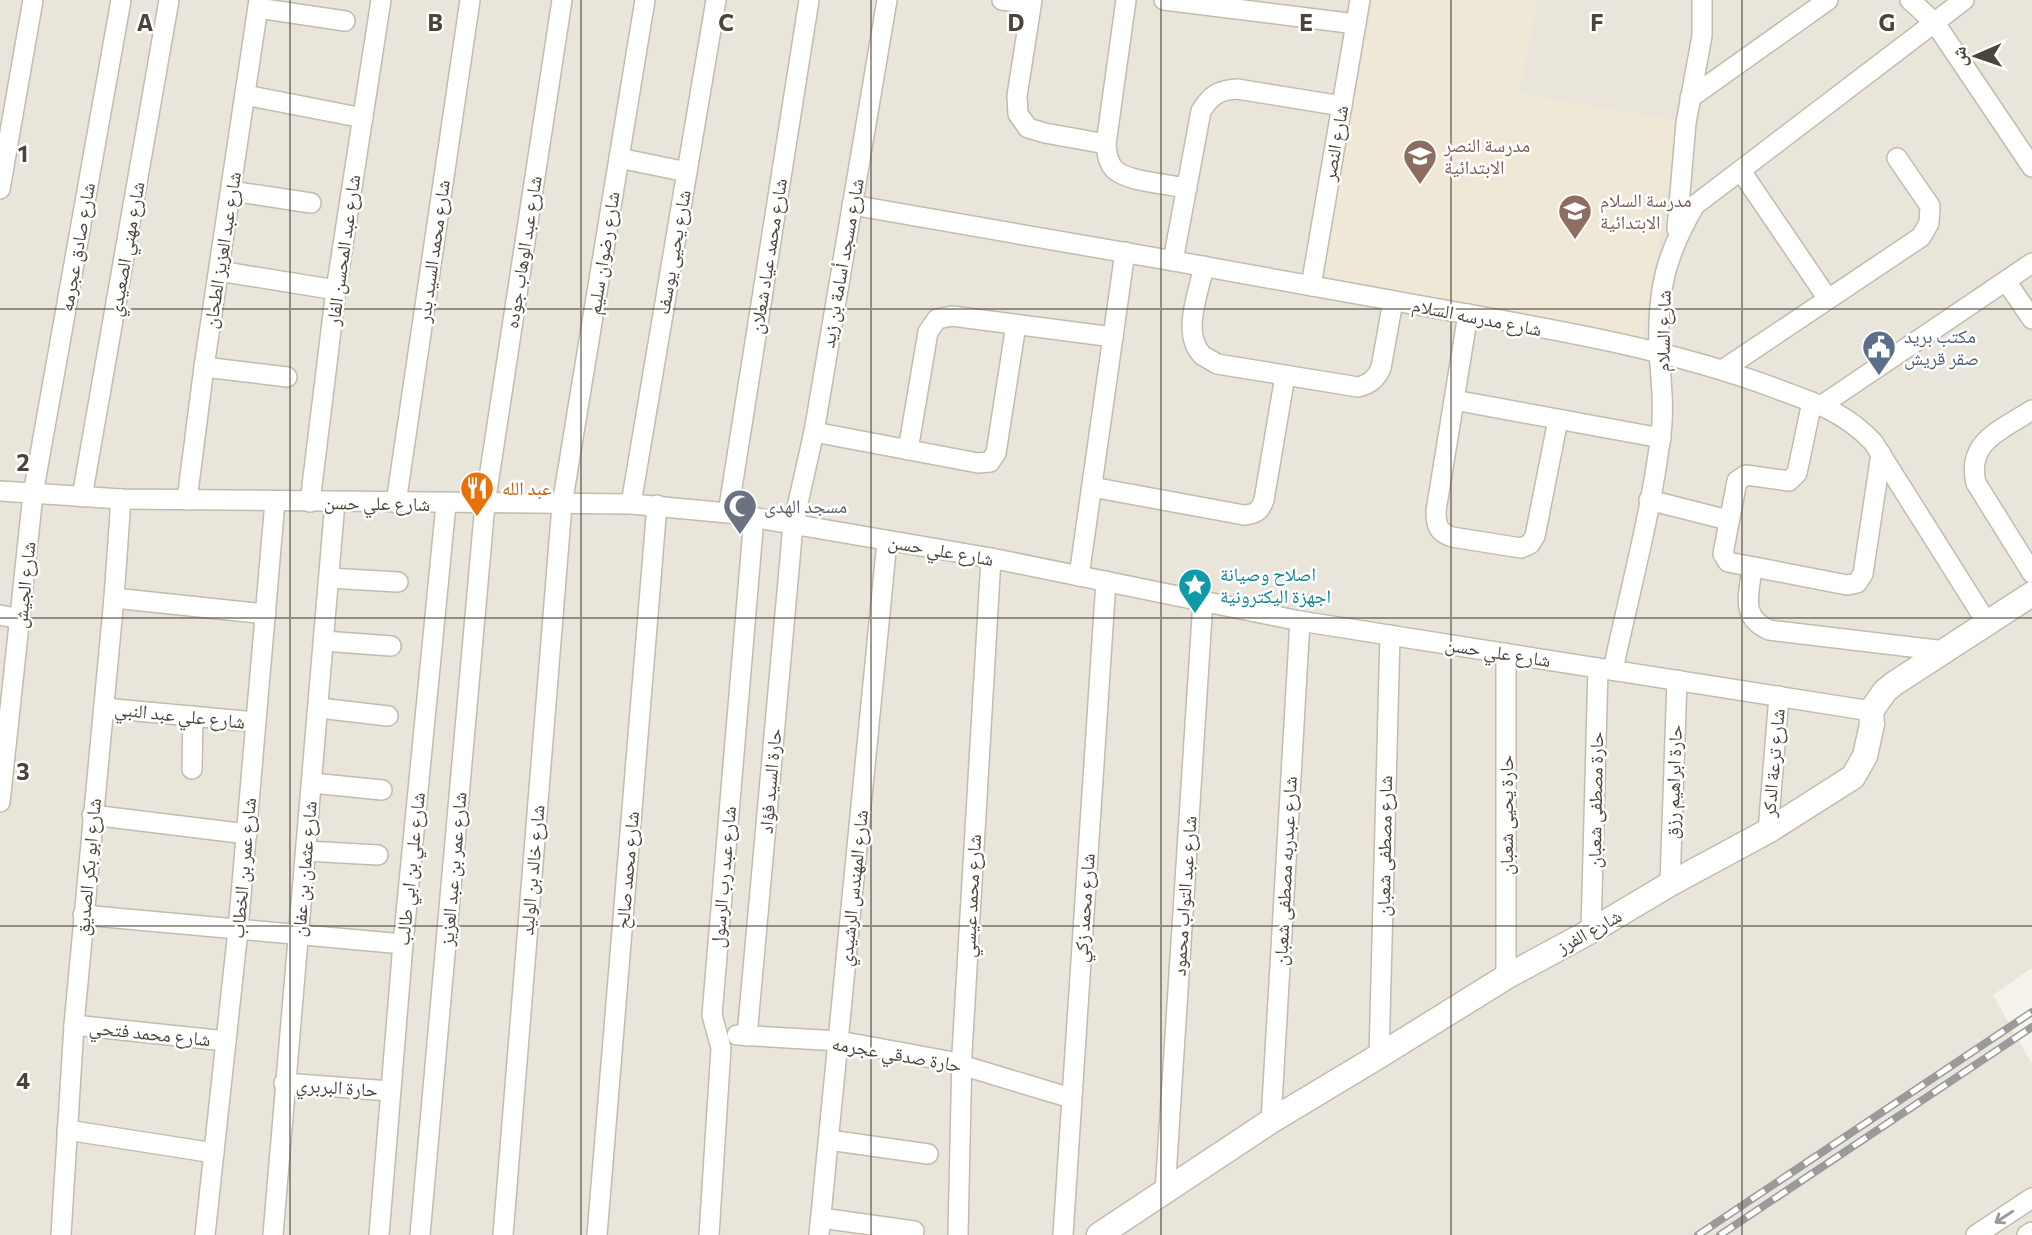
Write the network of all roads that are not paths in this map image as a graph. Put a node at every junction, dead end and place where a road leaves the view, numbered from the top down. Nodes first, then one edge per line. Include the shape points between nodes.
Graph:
1 (33, 0) edge
2 (121, 0) edge
3 (169, 0) edge
4 (381, 0) edge
5 (470, 0) edge
6 (562, 0) edge
7 (645, 0) edge
8 (716, 0) edge
9 (809, 0) edge
10 (887, 0) edge
11 (1002, 0) edge
12 (1126, 0) edge
13 (1164, 0) edge
14 (1360, 0) edge
15 (1702, 0) edge
16 (1828, 0) edge
17 (1910, 0) edge
18 (1964, 0) edge
19 (1031, 2) edge
20 (259, 4) edge
21 (1257, 6) edge
22 (345, 21) dead end
23 (1935, 23) junction
24 (1356, 24) junction
25 (245, 95) junction
26 (1690, 98) junction
27 (1342, 106) junction
28 (363, 118) junction
29 (1106, 144) junction
30 (618, 158) junction
31 (1897, 158) dead end
32 (2032, 167) edge
33 (1741, 170) junction
34 (687, 172) junction
35 (0, 188) edge
36 (1187, 188) junction
37 (231, 191) junction
38 (310, 203) dead end
39 (852, 205) junction
40 (1676, 237) junction
41 (1125, 253) junction
42 (1173, 261) junction
43 (2032, 263) edge
44 (1204, 266) junction
45 (219, 271) junction
46 (2006, 281) junction
47 (1311, 286) junction
48 (337, 290) junction
49 (1828, 299) junction
50 (1393, 301) junction
51 (1468, 314) junction
52 (2032, 319) edge
53 (1016, 325) junction
54 (1113, 337) junction
55 (1660, 352) junction
56 (204, 367) junction
57 (1724, 369) junction
58 (1285, 376) junction
59 (287, 377) dead end
60 (1454, 400) junction
61 (1817, 403) junction
62 (2032, 410) edge
63 (1558, 420) junction
64 (814, 432) junction
65 (1661, 438) junction
66 (908, 450) junction
67 (1881, 454) junction
68 (1092, 487) junction
69 (0, 491) edge
70 (33, 494) junction
71 (82, 497) junction
72 (121, 499) junction
73 (187, 500) junction
74 (1649, 500) junction
75 (275, 501) junction
76 (310, 502) junction
77 (335, 502) junction
78 (396, 503) junction
79 (446, 504) junction
80 (485, 504) junction
81 (631, 504) junction
82 (562, 505) junction
83 (657, 505) junction
84 (728, 513) junction
85 (754, 517) junction
86 (1728, 520) junction
87 (793, 525) junction
88 (887, 541) junction
89 (991, 558) junction
90 (1752, 568) junction
91 (2032, 573) edge
92 (1079, 576) junction
93 (329, 578) junction
94 (1106, 581) junction
95 (398, 582) dead end
96 (2032, 594) edge
97 (114, 597) junction
98 (1203, 601) junction
99 (266, 614) junction
100 (0, 615) edge
101 (20, 619) junction
102 (1300, 621) junction
103 (1987, 623) junction
104 (1390, 635) junction
105 (324, 641) junction
106 (391, 646) dead end
107 (1945, 650) junction
108 (1506, 653) junction
109 (1605, 669) junction
110 (1677, 680) junction
111 (1779, 696) junction
112 (104, 708) junction
113 (319, 708) junction
114 (1871, 711) junction
115 (193, 716) junction
116 (388, 716) dead end
117 (256, 722) junction
118 (4, 729) edge
119 (192, 769) dead end
120 (312, 783) junction
121 (382, 790) dead end
122 (0, 802) edge
123 (92, 815) junction
124 (1768, 831) junction
125 (247, 834) junction
126 (306, 851) junction
127 (378, 855) dead end
128 (1670, 884) junction
129 (83, 915) junction
130 (239, 930) junction
131 (1591, 931) junction
132 (298, 935) junction
133 (403, 944) junction
134 (1506, 976) junction
135 (74, 1025) junction
136 (718, 1034) junction
137 (747, 1036) junction
138 (226, 1041) junction
139 (839, 1041) junction
140 (1379, 1056) junction
141 (961, 1064) junction
142 (284, 1083) junction
143 (390, 1091) junction
144 (1071, 1098) junction
145 (1270, 1121) junction
146 (67, 1130) junction
147 (829, 1140) junction
148 (214, 1153) junction
149 (929, 1154) dead end
150 (1165, 1192) junction
151 (2032, 1198) edge
152 (820, 1227) edge
153 (914, 1231) dead end
154 (2032, 1231) edge
155 (61, 1235) edge
156 (205, 1235) edge
157 (279, 1235) edge
158 (379, 1235) edge
159 (420, 1235) edge
160 (503, 1235) edge
161 (597, 1235) edge
162 (709, 1235) edge
163 (958, 1235) edge
164 (1063, 1235) edge
165 (1099, 1235) edge
166 (1976, 1235) edge
167 (2027, 1235) edge

1 - 35 street
2 - 70 street, شارع صادق عجرمه
3 - 71 street, شارع مهني الصعيدي
4 - 28 street, شارع عبد المحسن الفار
5 - 78 street, شارع محمد السيد بدر
6 - 80 street, شارع عبد الوهاب جوده
7 - 30 street, شارع رضوان سليم
8 - 34 street, شارع يحيى يوسف
9 - 84 street, شارع محمد عياد شعلان
10 - 39 street, شارع مسجد أسامة بن زيد
11 - 19 street
12 - 29 street
13 - 21 street
14 - 24 street, شارع النصر
15 - 26 street via 1702,36
16 - 26 street
17 - 23 street
18 - 23 street, شارع السلام
19 - 29 street via 1018,114 1028,128
20 - 22 street
20 - 25 street, شارع عبد العزيز الطحان
21 - 24 street
23 - 32 street
23 - 33 street, شارع السلام
24 - 27 street, شارع النصر
25 - 28 street
25 - 37 street, شارع عبد العزيز الطحان
26 - 40 street
27 - 36 street via 1222,90 1209,98 1201,111
27 - 47 street, شارع النصر
28 - 48 street, شارع عبد المحسن الفار
29 - 36 street via 1107,158 1126,177
30 - 34 street
30 - 82 street, شارع رضوان سليم
31 - 49 street via 1930,206 1929,223 1921,237
33 - 40 street, شارع السلام via 1695,205
33 - 49 street
34 - 81 street, شارع يحيى يوسف
36 - 42 street
37 - 38 street
37 - 45 street, شارع عبد العزيز الطحان
39 - 41 street, شارع مدرسه السلام
39 - 64 street, شارع مسجد أسامة بن زيد
40 - 55 street, شارع السلام via 1664,273
41 - 42 street, شارع مدرسه السلام
41 - 54 street
42 - 44 street, شارع مدرسه السلام
43 - 46 street
44 - 47 street, شارع مدرسه السلام
44 - 58 street via 1192,324 1202,355 1217,364
45 - 48 street
45 - 56 street, شارع عبد العزيز الطحان
46 - 52 street
46 - 61 street
47 - 50 street, شارع مدرسه السلام
48 - 76 street, شارع عبد المحسن الفار
49 - 57 street
50 - 51 street, شارع مدرسه السلام
50 - 58 street via 1381,368 1368,385
51 - 55 street, شارع مدرسه السلام
51 - 60 street
53 - 54 street
53 - 66 street via 944,316 931,325
53 - 66 street via 994,458 984,464
54 - 68 street
55 - 57 street, شارع مدرسه السلام
55 - 65 street, شارع السلام
56 - 59 street
56 - 73 street, شارع عبد العزيز الطحان
57 - 61 street, شارع مدرسه السلام
58 - 68 street via 1264,500 1254,514
60 - 63 street
60 - 63 street via 1436,512 1436,526 1452,537 1521,548 1530,544
61 - 67 street, شارع مدرسه السلام via 1858,427
61 - 86 street via 1797,473 1788,481 1752,475 1741,478 1734,487
62 - 91 street via 1981,444 1973,470 1976,483
63 - 65 street
64 - 66 street
64 - 87 street, شارع مسجد أسامة بن زيد
65 - 74 street, شارع السلام
67 - 90 street via 1863,574 1857,583
67 - 103 street, شارع مدرسه السلام
68 - 92 street
69 - 70 street, شارع علي حسن
70 - 71 street, شارع علي حسن
70 - 101 street, شارع الجيش
71 - 72 street, شارع علي حسن
72 - 73 street, شارع علي حسن
72 - 97 street, شارع ابو بكر الصديق
73 - 75 street, شارع علي حسن
74 - 86 street
74 - 109 street, شارع السلام
75 - 76 street, شارع علي حسن
75 - 99 street, شارع عمر بن الخطاب
76 - 77 street, شارع علي حسن
77 - 78 street, شارع علي حسن
77 - 93 street, شارع عثمان بن عفان
78 - 79 street, شارع علي حسن
79 - 80 street, شارع علي حسن
79 - 133 street, شارع علي بن ابي طالب
80 - 82 street, شارع علي حسن
80 - 159 street, شارع عمر بن عبد العزيز
81 - 82 street, شارع علي حسن
81 - 83 street, شارع علي حسن
82 - 160 street, شارع خالد بن الوليد
83 - 84 street, شارع علي حسن
83 - 161 street, شارع محمد صالح
84 - 85 street, شارع علي حسن
85 - 87 street, شارع علي حسن
85 - 136 street, شارع عبد رب الرسول via 712,1015
86 - 90 street via 1725,559
87 - 88 street, شارع علي حسن
87 - 137 street, حارة السيد فؤاد
88 - 89 street, شارع علي حسن
88 - 139 street, شارع المهندس الرشيدي
89 - 92 street, شارع علي حسن
89 - 141 street, شارع محمد عيسي
90 - 107 street via 1751,616 1769,630
92 - 94 street, شارع علي حسن
93 - 95 street
93 - 105 street, شارع عثمان بن عفان
94 - 98 street, شارع علي حسن
94 - 144 street, شارع محمد زكي
96 - 103 street
97 - 99 street
97 - 112 street, شارع ابو بكر الصديق
98 - 102 street, شارع علي حسن
98 - 150 street, شارع عبد التواب محمود
99 - 117 street, شارع عمر بن الخطاب
100 - 101 street
101 - 118 street, شارع الجيش
102 - 104 street, شارع علي حسن
102 - 145 street, شارع عبدربه مصطفى شعبان
103 - 107 street
104 - 108 street, شارع علي حسن
104 - 140 street, شارع مصطفى شعبان
105 - 106 street
105 - 113 street, شارع عثمان بن عفان
107 - 114 street via 1885,691
108 - 109 street, شارع علي حسن
108 - 134 street, حارة يحيى شعبان
109 - 110 street, شارع علي حسن
109 - 131 street, حارة مصطفى شعبان
110 - 111 street, شارع علي حسن
110 - 128 street, حارة ابراهيم رزق
111 - 114 street, شارع علي حسن
111 - 124 street, شارع ترعة الدكر
112 - 115 street, شارع علي عبد النبي
112 - 123 street, شارع ابو بكر الصديق
113 - 116 street
113 - 120 street, شارع عثمان بن عفان
114 - 124 street, شارع الفرز via 1866,756 1853,777
115 - 117 street, شارع علي عبد النبي
115 - 119 street
117 - 125 street, شارع عمر بن الخطاب
118 - 122 street, شارع الجيش
120 - 121 street
120 - 126 street, شارع عثمان بن عفان
123 - 125 street
123 - 129 street, شارع ابو بكر الصديق
124 - 128 street, شارع الفرز
125 - 130 street, شارع عمر بن الخطاب
126 - 127 street
126 - 132 street, شارع عثمان بن عفان
128 - 131 street, شارع الفرز
129 - 130 street
129 - 135 street, شارع ابو بكر الصديق
130 - 132 street
130 - 138 street, شارع عمر بن الخطاب
131 - 134 street, شارع الفرز
132 - 133 street
132 - 142 street, شارع عثمان بن عفان
133 - 143 street, شارع علي بن ابي طالب
134 - 140 street, شارع الفرز
135 - 138 street, شارع محمد فتحي
135 - 146 street, شارع ابو بكر الصديق
136 - 137 street, حارة صدقي عجرمه
136 - 162 street, شارع عبد رب الرسول via 721,1048
137 - 139 street, حارة صدقي عجرمه
138 - 148 street, شارع عمر بن الخطاب
139 - 141 street, حارة صدقي عجرمه
139 - 147 street, شارع المهندس الرشيدي
140 - 145 street, شارع الفرز
141 - 144 street, حارة صدقي عجرمه
141 - 163 street, شارع محمد عيسي
142 - 143 street, حارة البربري
142 - 157 street, شارع عثمان بن عفان
143 - 158 street, شارع علي بن ابي طالب
144 - 164 street, شارع محمد زكي
145 - 150 street, شارع الفرز
146 - 148 street
146 - 155 street, شارع ابو بكر الصديق
147 - 149 street
147 - 152 street, شارع المهندس الرشيدي
148 - 156 street, شارع عمر بن الخطاب
150 - 165 street, شارع الفرز
151 -> 166 street
152 - 153 street
154 - 167 street

